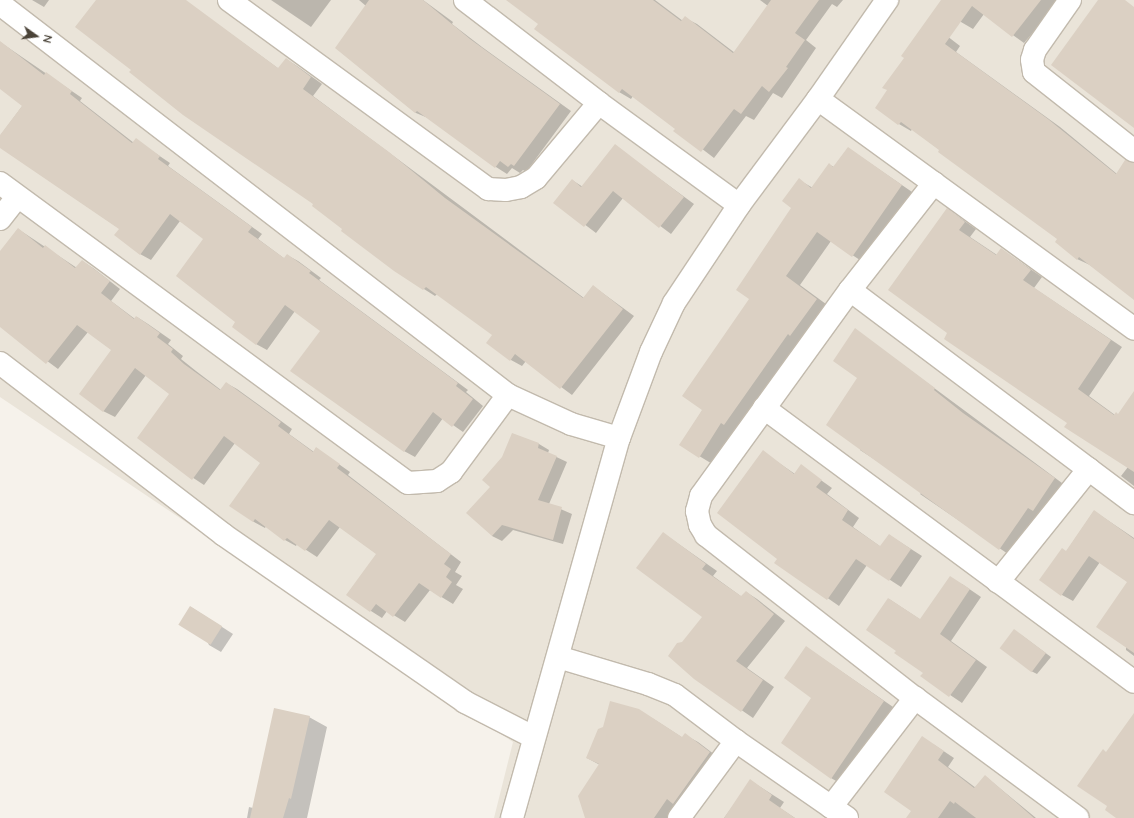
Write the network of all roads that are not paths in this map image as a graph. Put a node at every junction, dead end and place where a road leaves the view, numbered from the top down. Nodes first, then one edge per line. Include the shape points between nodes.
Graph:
1 (229, 0) edge
2 (465, 0) edge
3 (887, 0) edge
4 (1070, 0) edge
5 (0, 4) edge
6 (818, 99) junction
7 (599, 102) junction
8 (1134, 151) edge
9 (0, 183) edge
10 (934, 183) junction
11 (17, 197) junction
12 (739, 206) junction
13 (0, 219) edge
14 (850, 290) junction
15 (1134, 329) edge
16 (0, 363) edge
17 (508, 395) junction
18 (764, 408) junction
19 (618, 438) junction
20 (1089, 470) junction
21 (1134, 504) edge
22 (998, 582) junction
23 (558, 657) junction
24 (1134, 682) edge
25 (915, 698) junction
26 (533, 737) junction
27 (736, 741) junction
28 (839, 812) edge
29 (512, 818) edge
30 (679, 818) edge
31 (1078, 818) edge

1 - 7 street via 488,189 506,190 522,187 536,178
2 - 7 street
3 - 6 street
4 - 8 street via 1035,50 1032,60 1034,72
5 - 17 street
6 - 10 street
6 - 12 street
7 - 12 street
9 - 11 street
10 - 14 street
10 - 15 street
11 - 13 street
11 - 17 street via 408,483 437,481 451,472
12 - 19 street via 674,303 651,352
14 - 18 street
14 - 20 street
16 - 26 street via 224,535 465,702
17 - 19 street via 571,424
18 - 22 street
18 - 25 street via 701,496 697,511 700,525 706,535
19 - 23 street
20 - 21 street
20 - 22 street
22 - 24 street
23 - 26 street
23 - 27 street via 648,684 675,695
25 - 28 street
25 - 31 street
26 - 29 street
27 - 28 street
27 - 30 street

